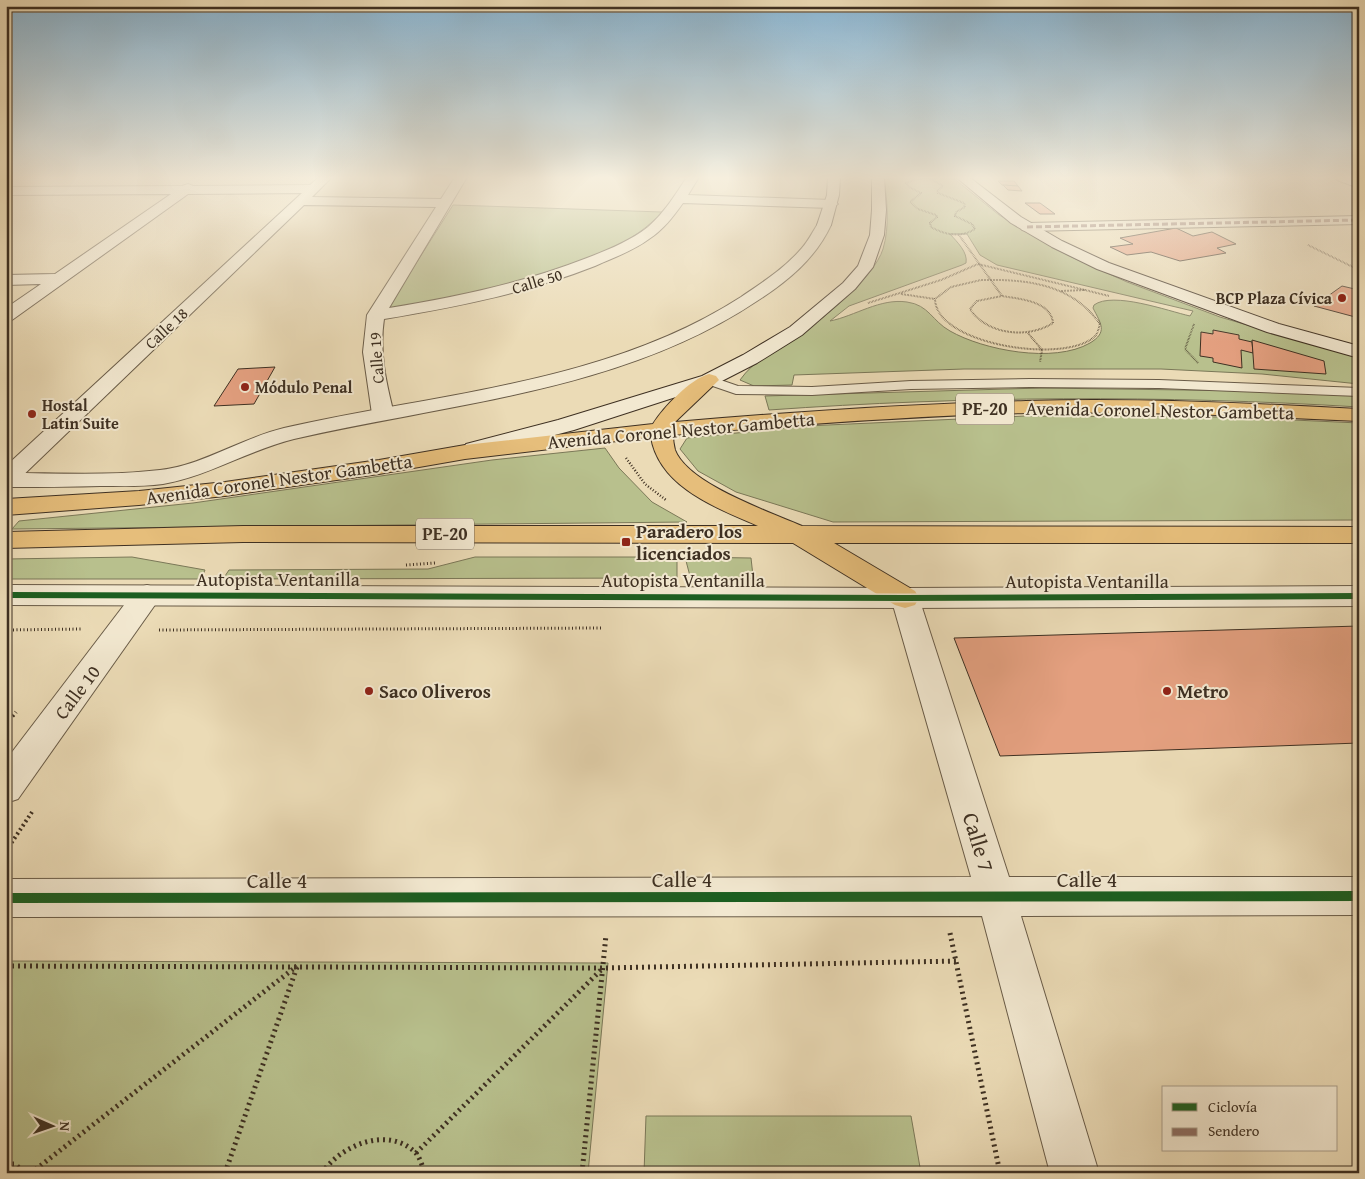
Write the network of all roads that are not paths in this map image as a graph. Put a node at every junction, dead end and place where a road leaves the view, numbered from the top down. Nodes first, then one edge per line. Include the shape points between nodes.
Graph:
1 (124, 232) edge
2 (267, 232) edge
3 (428, 232) edge
4 (650, 232) edge
5 (821, 232) edge
6 (877, 232) edge
7 (1036, 232) edge
8 (57, 279) junction
9 (6, 280) edge
10 (376, 315) junction
11 (6, 316) edge
12 (1359, 352) edge
13 (709, 380) junction
14 (1359, 392) edge
15 (383, 414) junction
16 (1359, 416) edge
17 (661, 430) junction
18 (465, 452) junction
19 (6, 479) edge
20 (6, 507) edge
21 (797, 534) junction
22 (1359, 535) edge
23 (6, 540) edge
24 (6, 595) edge
25 (147, 595) junction
26 (1359, 596) edge
27 (905, 598) junction
28 (6, 788) edge
29 (996, 896) junction
30 (1359, 896) edge
31 (6, 898) edge
32 (1075, 1173) edge

1 - 8 street
2 - 19 street, Calle 18
3 - 10 street, Calle 19
4 - 10 street, Calle 50 via 623,249 562,274 481,296
5 - 15 street via 801,259 756,296 662,344 544,381
6 - 13 street via 865,267 849,286 796,330
7 - 12 street via 1078,255 1148,284 1273,328
8 - 9 street
8 - 11 street
10 - 15 street, Calle 19 via 371,336 374,374
13 - 14 lane via 736,390 812,391 1030,383 1158,384
13 - 17 highway via 667,418
13 - 18 street via 566,425
15 - 19 street via 284,435 169,476
16 - 17 highway, Avenida Coronel Nestor Gambetta / PE-20 via 1238,408 1028,407 801,418
17 - 18 highway, Avenida Coronel Nestor Gambetta / PE-20
17 - 21 highway via 662,445 668,459 685,477 707,492
18 - 20 highway, Avenida Coronel Nestor Gambetta / PE-20 via 225,489
21 - 22 highway, Avenida Coronel Nestor Gambetta / PE-20
21 - 23 highway, Avenida Coronel Nestor Gambetta / PE-20 via 252,534
21 - 27 highway
24 - 25 street, Autopista Ventanilla
25 - 27 street, Autopista Ventanilla
25 - 28 street, Calle 10
26 - 27 street, Autopista Ventanilla
27 - 29 street, Calle 7
29 - 30 street, Calle 4
29 - 31 street, Calle 4
29 - 32 street, Calle 7

